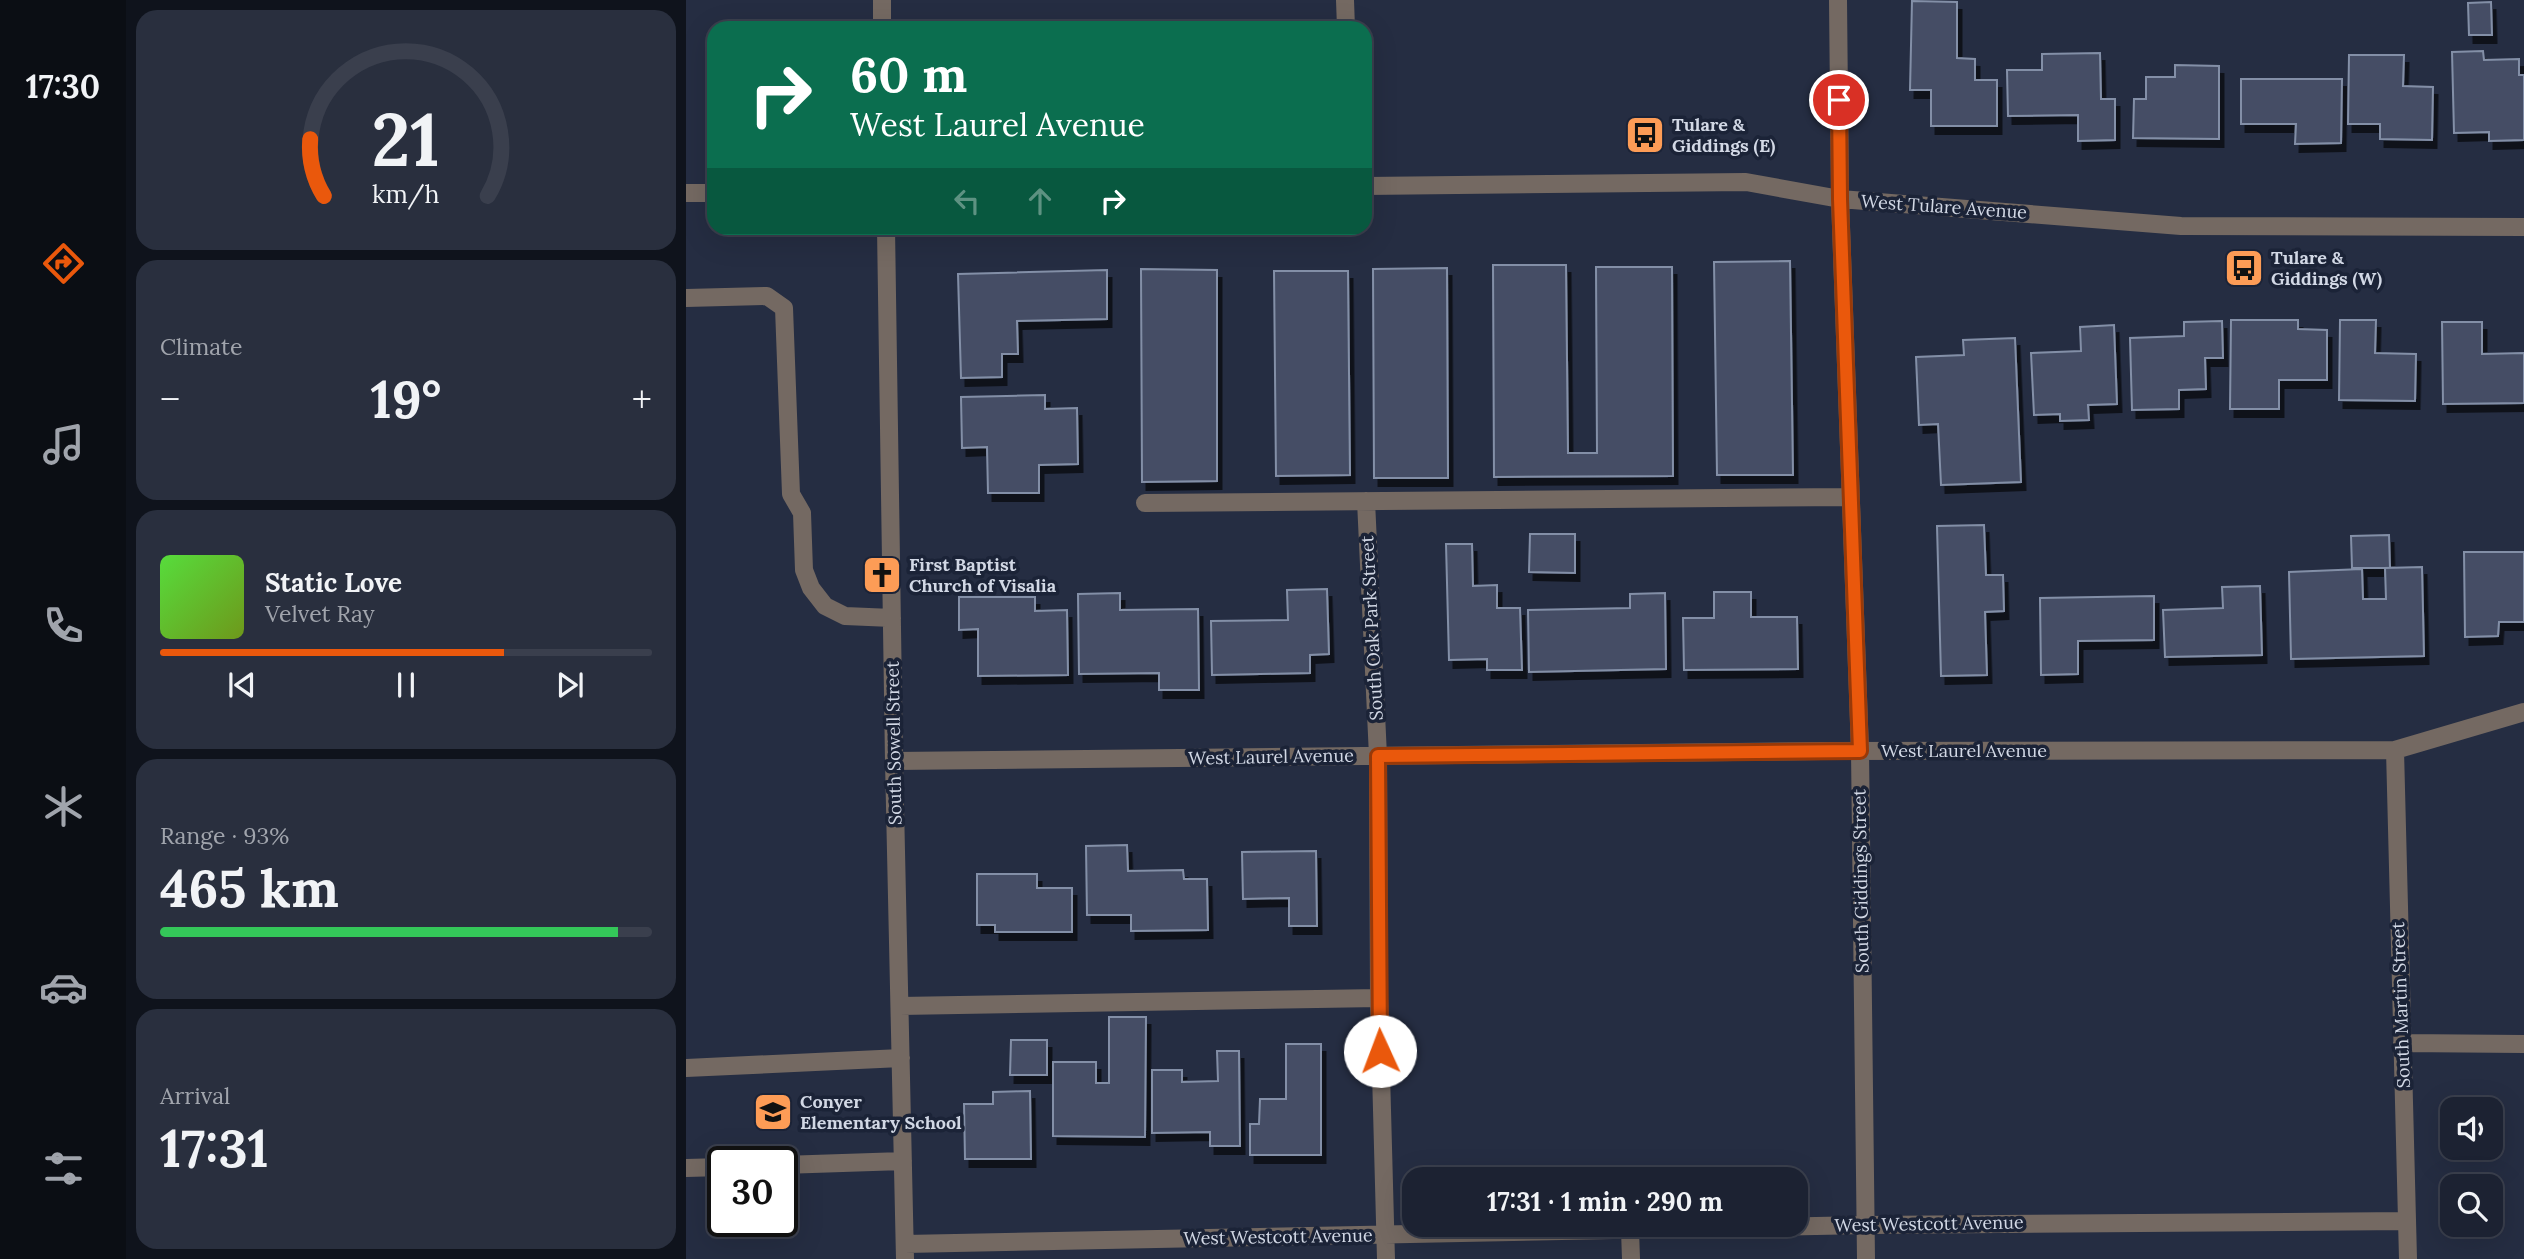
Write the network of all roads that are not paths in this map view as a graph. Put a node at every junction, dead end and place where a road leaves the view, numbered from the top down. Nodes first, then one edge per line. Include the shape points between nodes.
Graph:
1 (882, 0) edge
2 (1345, 0) edge
3 (1838, 0) edge
4 (882, 21) edge
5 (1346, 21) edge
6 (1372, 186) edge
7 (686, 193) edge
8 (707, 193) edge
9 (1840, 199) junction
10 (2524, 227) edge
11 (886, 235) edge
12 (686, 298) edge
13 (1850, 497) junction
14 (1366, 501) junction
15 (1145, 503) dead end
16 (892, 618) junction
17 (2524, 712) edge
18 (2395, 750) junction
19 (1860, 751) junction
20 (1378, 756) junction
21 (894, 761) junction
22 (1379, 998) junction
23 (900, 1006) junction
24 (2402, 1043) junction
25 (2524, 1044) edge
26 (901, 1058) junction
27 (686, 1068) edge
28 (904, 1161) junction
29 (798, 1164) edge
30 (707, 1167) edge
31 (686, 1168) edge
32 (2407, 1221) junction
33 (1866, 1224) junction
34 (1808, 1225) edge
35 (1385, 1236) junction
36 (1402, 1236) edge
37 (1630, 1237) edge
38 (1145, 1240) junction
39 (905, 1251) edge
40 (1146, 1259) edge
41 (1386, 1259) edge
42 (1631, 1259) edge
43 (1866, 1259) edge
44 (2408, 1259) edge

1 - 4 street
2 - 5 street
3 - 9 street, South Giddings Street
6 - 9 street, West Tulare Avenue via 1746,182
7 - 8 street
9 - 10 street, West Tulare Avenue via 2181,226
9 - 13 street, South Giddings Street
11 - 16 street, South Sowell Street
12 - 16 street via 767,296 784,308 791,494 802,513 804,570 825,606 845,615
13 - 14 street
13 - 19 street, South Giddings Street
14 - 15 street
14 - 20 street, South Oak Park Street
16 - 21 street, South Sowell Street
17 - 18 street, West Laurel Avenue
18 - 19 street, West Laurel Avenue
18 - 24 street, South Martin Street
19 - 20 street, West Laurel Avenue
19 - 33 street, South Giddings Street
20 - 21 street, West Laurel Avenue
20 - 22 street, South Oak Park Street
21 - 23 street, South Sowell Street
22 - 23 street
22 - 35 street, South Oak Park Street
23 - 26 street, South Sowell Street
24 - 25 street
24 - 32 street, South Martin Street
26 - 27 street
26 - 28 street, South Sowell Street
28 - 29 street
28 - 39 street, South Sowell Street
30 - 31 street
32 - 33 street, West Westcott Avenue
32 - 44 street, South Martin Street
33 - 34 street, West Westcott Avenue
33 - 43 street, South Giddings Street
35 - 36 street, West Westcott Avenue
35 - 38 street, West Westcott Avenue
35 - 41 street, South Oak Park Street
37 - 42 street
38 - 39 street, West Westcott Avenue
38 - 40 street

